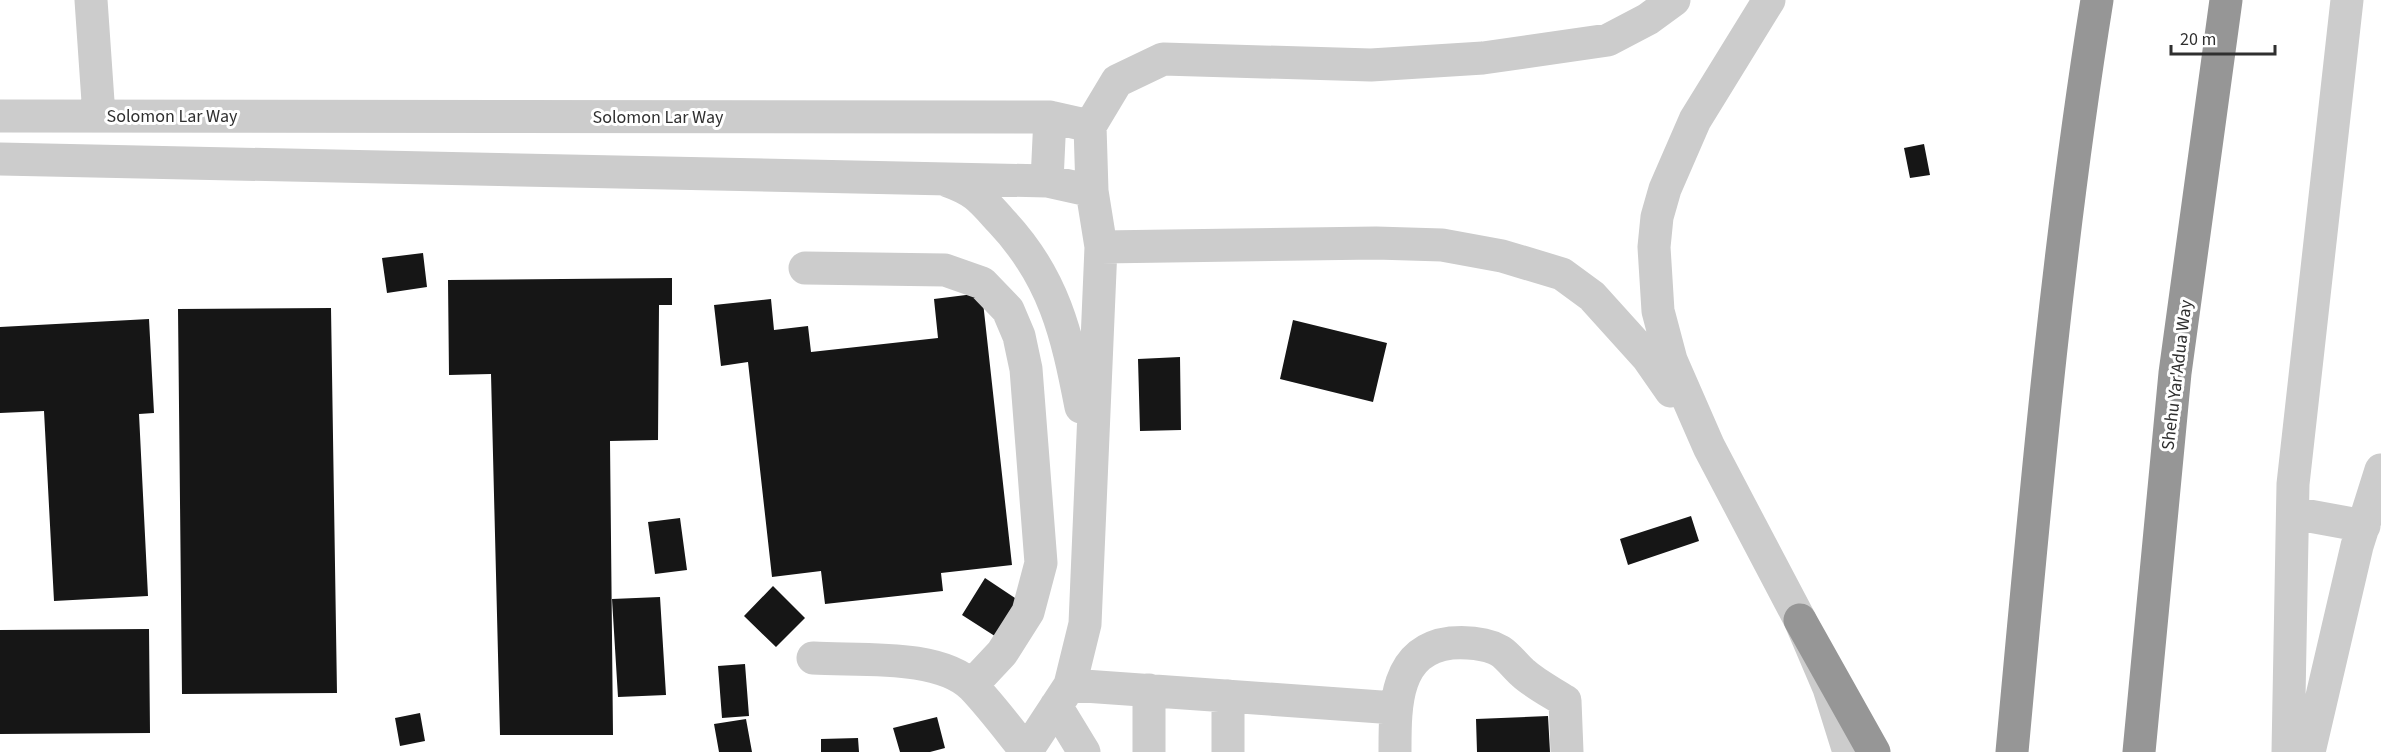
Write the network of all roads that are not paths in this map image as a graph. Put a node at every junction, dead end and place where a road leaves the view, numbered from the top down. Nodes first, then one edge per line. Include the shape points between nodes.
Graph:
1 (91, 0) edge
2 (1674, 0) edge
3 (1769, 0) edge
4 (2097, 0) edge
5 (2226, 0) edge
6 (2347, 0) edge
7 (0, 116) edge
8 (99, 116) junction
9 (1050, 117) junction
10 (1090, 126) junction
11 (0, 159) edge
12 (940, 178) junction
13 (1047, 181) junction
14 (1092, 191) junction
15 (1101, 247) junction
16 (805, 268) dead end
17 (1709, 447) junction
18 (1090, 457) junction
19 (2381, 470) edge
20 (2293, 513) junction
21 (2367, 538) edge
22 (1800, 620) junction
23 (813, 658) dead end
24 (972, 685) junction
25 (1149, 690) junction
26 (1063, 695) junction
27 (1228, 696) junction
28 (1395, 708) junction
29 (1026, 752) edge
30 (1084, 752) edge
31 (1149, 752) edge
32 (1228, 752) edge
33 (1395, 752) edge
34 (1567, 752) edge
35 (1849, 752) edge
36 (1874, 752) edge
37 (2012, 752) edge
38 (2139, 752) edge
39 (2288, 752) edge
40 (2309, 752) edge

1 - 8 street
2 - 10 street via 1608,40 1483,58 1371,65 1162,59 1117,81
3 - 17 street via 1695,120 1657,217 1654,247 1658,311 1671,360
4 - 37 highway via 2072,157
5 - 38 highway, Shehu Yar'Adua Way via 2175,373
6 - 20 street via 2293,484
7 - 8 street, Solomon Lar Way
8 - 9 street, Solomon Lar Way
9 - 10 street, Solomon Lar Way
9 - 13 street
10 - 14 street
11 - 12 street
12 - 13 street
12 - 18 street via 972,189 1037,265 1060,314
13 - 14 street
14 - 15 street
15 - 17 street via 1237,243 1442,245 1502,256 1562,274 1592,296 1648,358
15 - 18 street
16 - 24 street via 945,270 982,284 1008,310 1019,336 1026,369 1041,563 1028,612 1002,653
17 - 22 street
18 - 26 street via 1084,624
19 - 21 street
20 - 21 street
20 - 39 street
21 - 40 street
22 - 35 street via 1829,688
22 - 36 highway
23 - 24 street via 908,660 948,672
24 - 29 street
25 - 26 street
25 - 27 street
25 - 31 street
26 - 29 street
26 - 30 street
27 - 28 street
27 - 32 street
28 - 33 street
28 - 34 street via 1415,657 1434,645 1465,642 1500,651 1525,675 1565,701

